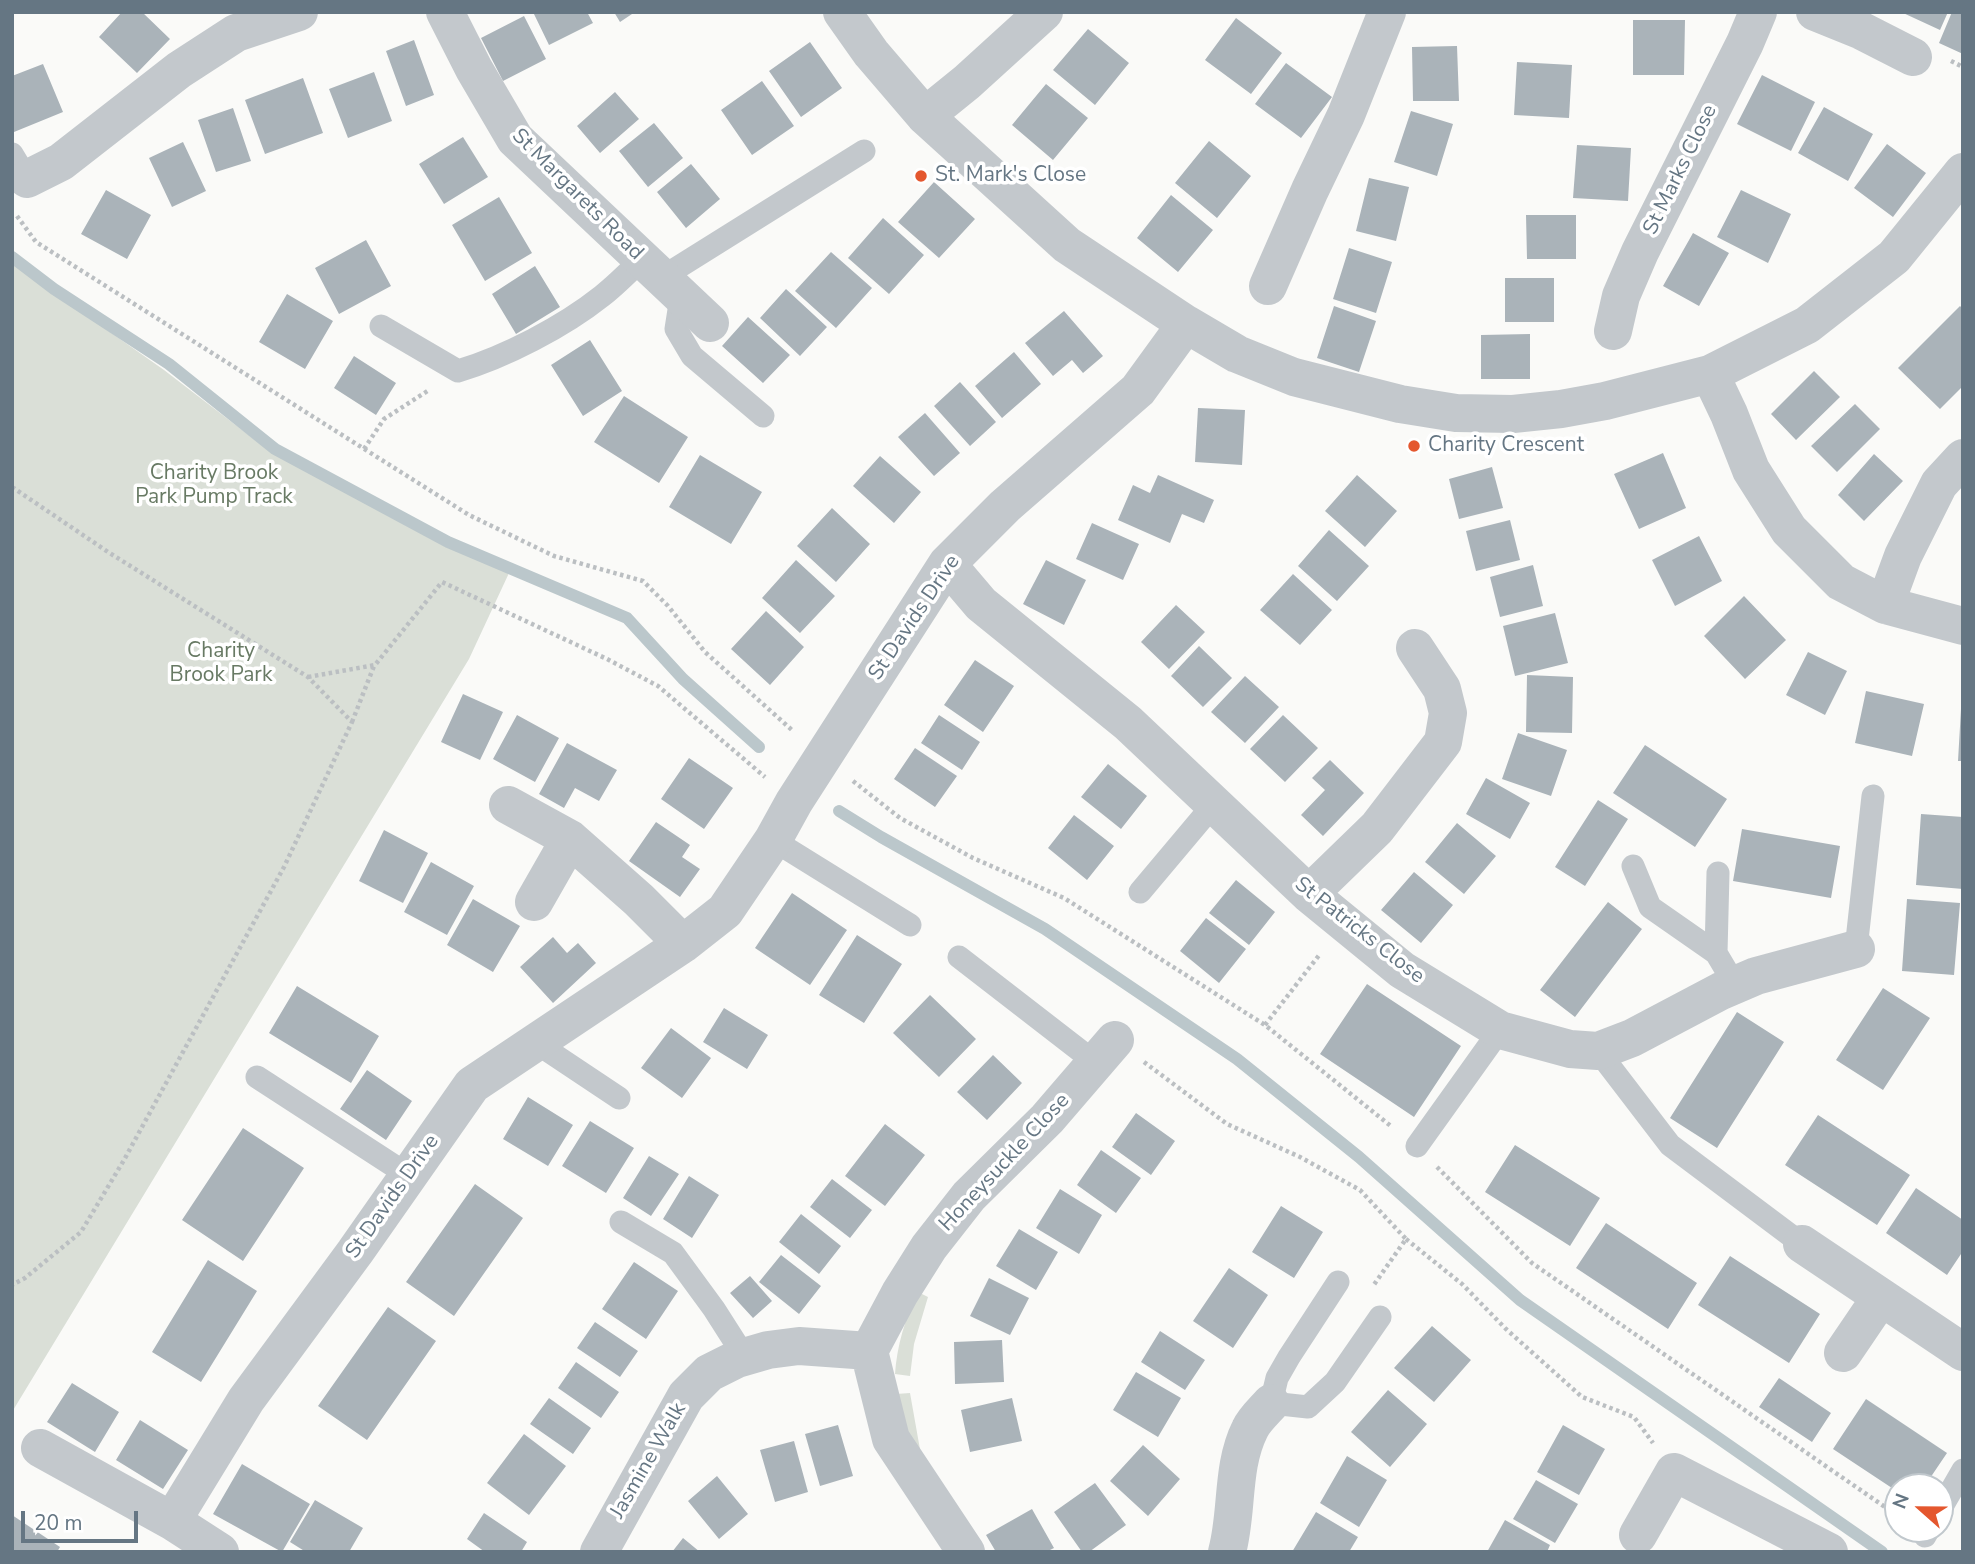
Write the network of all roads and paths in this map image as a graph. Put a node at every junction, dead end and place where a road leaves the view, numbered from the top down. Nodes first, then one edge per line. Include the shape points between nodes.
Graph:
1 (299, 12) edge
2 (445, 12) edge
3 (842, 12) edge
4 (1044, 12) edge
5 (1387, 12) edge
6 (1758, 12) edge
7 (1815, 12) edge
8 (232, 23) edge
9 (1913, 57) dead end
10 (925, 116) junction
11 (864, 151) dead end
12 (1963, 172) edge
13 (17, 181) edge
14 (661, 278) junction
15 (1268, 286) dead end
16 (710, 323) dead end
17 (1185, 324) junction
18 (381, 326) dead end
19 (1613, 331) dead end
20 (458, 372) junction
21 (1710, 374) junction
22 (763, 416) dead end
23 (364, 449) junction
24 (1963, 458) edge
25 (12, 487) edge
26 (947, 564) junction
27 (1885, 605) junction
28 (1963, 626) edge
29 (1415, 648) dead end
30 (375, 665) junction
31 (308, 677) junction
32 (352, 722) junction
33 (823, 757) junction
34 (1872, 796) dead end
35 (794, 802) junction
36 (1214, 804) junction
37 (508, 805) dead end
38 (570, 839) junction
39 (773, 840) junction
40 (1633, 866) dead end
41 (1718, 873) dead end
42 (1140, 892) dead end
43 (1309, 894) junction
44 (534, 902) dead end
45 (1344, 923) junction
46 (910, 925) dead end
47 (683, 944) junction
48 (1856, 949) joint
49 (959, 957) dead end
50 (1726, 969) junction
51 (1265, 1025) junction
52 (1500, 1030) junction
53 (536, 1042) junction
54 (1105, 1051) junction
55 (1598, 1051) junction
56 (257, 1077) dead end
57 (619, 1098) dead end
58 (1417, 1146) junction
59 (408, 1175) junction
60 (621, 1222) dead end
61 (1406, 1239) junction
62 (1802, 1244) joint
63 (1338, 1282) dead end
64 (12, 1285) edge
65 (1368, 1293) dead end
66 (1881, 1297) junction
67 (1380, 1317) dead end
68 (869, 1352) junction
69 (1963, 1352) edge
70 (1843, 1353) dead end
71 (744, 1356) junction
72 (1271, 1404) junction
73 (40, 1448) dead end
74 (1963, 1470) edge
75 (1674, 1472) junction
76 (1954, 1486) edge
77 (1884, 1506) edge
78 (172, 1521) junction
79 (1638, 1535) dead end
80 (220, 1552) edge
81 (598, 1552) edge
82 (966, 1552) edge
83 (1227, 1552) edge
84 (1829, 1552) edge

1 - 8 street
2 - 14 street, St Margarets Road via 515,139
3 - 10 street
4 - 10 street
5 - 15 street
6 - 19 street, St Marks Close via 1640,252 1621,296
7 - 9 street
8 - 13 street via 61,162
10 - 17 street via 1068,244
11 - 14 lane
12 - 21 street via 1894,257 1807,325
13 - 23 path via 36,242
14 - 16 street, St Margarets Road
14 - 20 lane via 602,296 548,331
14 - 22 lane via 676,328 692,356
17 - 21 street via 1237,354 1294,377 1400,404 1457,413 1561,410
17 - 26 street, St Davids Drive via 1138,390 1005,506
18 - 20 lane
20 - 23 path via 384,419
21 - 27 street via 1751,470 1788,530 1841,582
23 - 33 path via 469,515 554,556 643,581 705,652
24 - 27 street via 1939,484 1903,556
25 - 31 path
26 - 33 street, St Davids Drive
26 - 36 street, St Patricks Close via 981,604 1128,723
27 - 28 street
29 - 43 street via 1442,689 1448,713 1443,742 1377,828
30 - 31 path
30 - 32 path
30 - 35 path via 442,582 658,686
31 - 32 path
32 - 64 path via 284,867 81,1232
33 - 35 street, St Davids Drive
33 - 51 path via 900,818 973,858 1064,898
34 - 48 lane
35 - 39 street, St Davids Drive
36 - 42 lane
36 - 43 street, St Patricks Close
37 - 38 street
38 - 44 street
38 - 47 street
39 - 46 lane
39 - 47 street, St Davids Drive via 725,911
40 - 50 lane via 1650,907
41 - 50 lane
43 - 45 street, St Patricks Close
45 - 51 path
45 - 52 street, St Patricks Close via 1402,970
47 - 53 street, St Davids Drive
48 - 50 street, St Patricks Close via 1756,975
49 - 54 lane
50 - 55 street, St Patricks Close via 1643,1033
51 - 58 path
52 - 55 street, St Patricks Close via 1570,1049
52 - 58 lane
53 - 57 lane
53 - 59 street, St Davids Drive via 472,1085
54 - 61 path via 1227,1124 1360,1190
54 - 68 street, Honeysuckle Close via 1047,1119 961,1206 900,1293
55 - 62 lane via 1670,1145
56 - 59 lane
58 - 77 path via 1532,1263
59 - 78 street, St Davids Drive via 246,1401
60 - 71 lane via 673,1253
61 - 65 path
61 - 75 path via 1462,1284 1582,1397 1634,1417
62 - 66 street
63 - 72 lane via 1283,1367
66 - 69 street
66 - 70 street
67 - 72 lane via 1335,1382 1308,1407
68 - 71 street, Jasmine Walk via 799,1346
68 - 82 street via 891,1439
71 - 81 street, Jasmine Walk via 709,1373 686,1396
72 - 83 street via 1250,1428 1243,1451
73 - 78 street
74 - 76 lane
75 - 79 street
75 - 84 street
78 - 80 street

